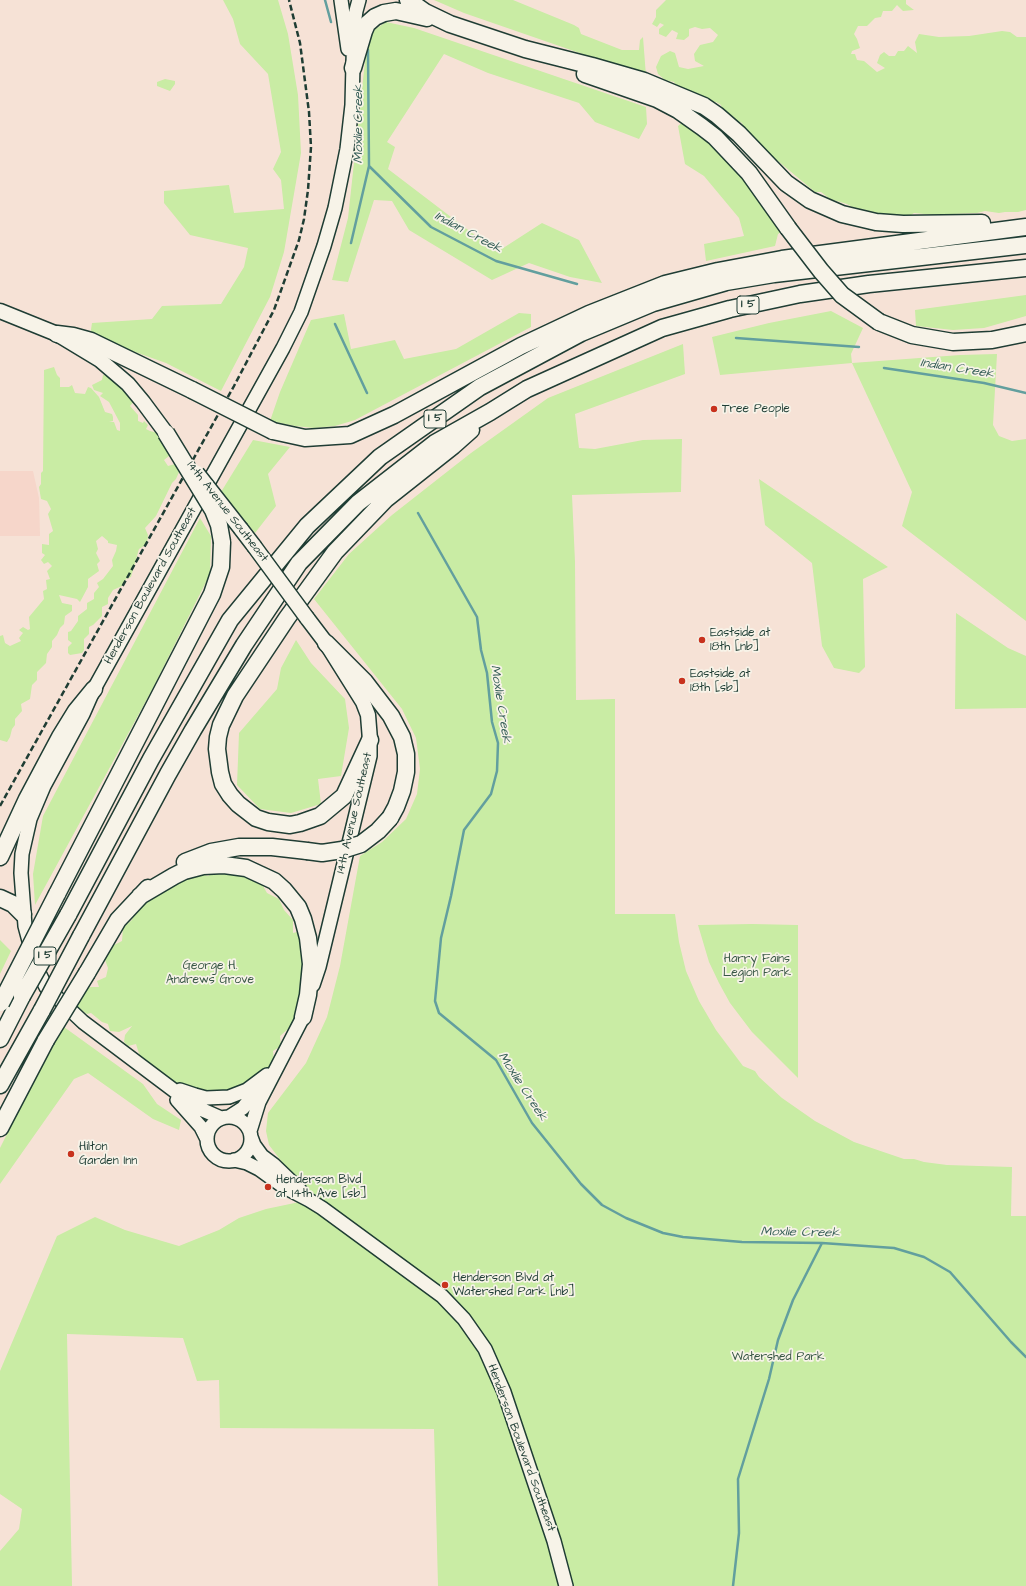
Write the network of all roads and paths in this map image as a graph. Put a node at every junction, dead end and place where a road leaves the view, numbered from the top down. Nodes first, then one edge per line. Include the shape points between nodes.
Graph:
1 (341, 0) edge
2 (359, 0) edge
3 (408, 0) edge
4 (445, 21) junction
5 (353, 68) junction
6 (644, 87) junction
7 (1026, 222) edge
8 (1026, 227) edge
9 (1026, 245) edge
10 (1026, 268) edge
11 (0, 311) edge
12 (1026, 333) edge
13 (57, 334) junction
14 (490, 412) junction
15 (162, 428) junction
16 (326, 643) junction
17 (94, 689) junction
18 (370, 740) junction
19 (0, 857) edge
20 (140, 896) junction
21 (0, 898) edge
22 (23, 914) junction
23 (0, 1004) edge
24 (303, 1017) junction
25 (0, 1039) edge
26 (282, 1057) junction
27 (267, 1075) junction
28 (161, 1080) junction
29 (0, 1085) edge
30 (225, 1117) junction
31 (0, 1128) edge
32 (250, 1134) junction
33 (207, 1139) junction
34 (234, 1160) junction
35 (309, 1200) junction
36 (566, 1586) edge

1 - 5 main road
2 - 5 main road, Henderson Boulevard Southeast via 354,24
3 - 4 highway via 424,12
4 - 5 highway via 396,11 380,14 367,24
4 - 6 highway via 525,49 570,69
5 - 17 main road, Henderson Boulevard Southeast via 350,133 342,175 324,246 301,312
6 - 7 highway via 676,93 704,106 739,134 797,191 810,200 842,214 876,222 903,224
6 - 12 highway, bridge via 715,137 753,178 788,228 842,295 879,322 912,335 953,342 992,340
8 - 13 highway, bridge via 782,259 665,284 521,346 394,415 350,435 305,438 273,431 126,357 73,336
9 - 25 highway, I 5, bridge via 774,274 726,282 653,303 581,333 475,391 380,457 307,526 230,620 170,724
10 - 14 highway, I 5 via 869,284 774,299 730,309 662,328 526,389
11 - 13 main road, 14th Avenue Southeast
13 - 15 main road, 14th Avenue Southeast via 87,351 115,372 143,402
14 - 18 highway via 453,446 386,499 335,552 235,696 218,737 220,772 230,795 256,818 290,825 300,823 320,816 344,796
14 - 29 highway, I 5, bridge via 435,443 358,502 299,563 244,645 193,730
15 - 16 main road, 14th Avenue Southeast, bridge
15 - 23 highway, bridge via 213,510 222,542 221,567 212,594
16 - 18 main road, 14th Avenue Southeast via 363,702 368,715
16 - 20 highway, bridge via 365,682 391,716 402,737 406,754 406,772 402,791 390,818 361,844 342,850 322,853 256,847 211,852 170,870
17 - 19 highway via 60,737
17 - 22 main road, Henderson Boulevard Southeast via 44,786 30,819 20,873
18 - 24 main road, 14th Avenue Southeast via 370,756 321,960
20 - 24 highway via 184,871 203,866 246,868 274,881 284,890 304,919 311,964
20 - 31 highway, bridge via 118,920 46,1040
21 - 22 highway via 13,904
22 - 28 main road, Henderson Boulevard Southeast via 36,967 46,987 84,1022
24 - 26 main road, 14th Avenue Southeast
26 - 27 main road, 14th Avenue Southeast
26 - 32 main road, 14th Avenue Southeast via 258,1102
27 - 28 main road via 247,1090 218,1098 195,1095
27 - 30 main road, 14th Avenue Southeast via 243,1108
28 - 30 main road, Henderson Boulevard Southeast via 196,1107
28 - 33 main road, Henderson Boulevard Southeast
30 - 32 main road via 242,1120
30 - 33 main road via 215,1121
32 - 34 main road via 249,1149
32 - 35 main road, Henderson Boulevard Southeast via 262,1156
33 - 34 main road via 215,1156
34 - 35 main road, Henderson Boulevard Southeast via 255,1167
35 - 36 main road, Henderson Boulevard Southeast via 442,1296 464,1319 485,1349 504,1392 525,1452

